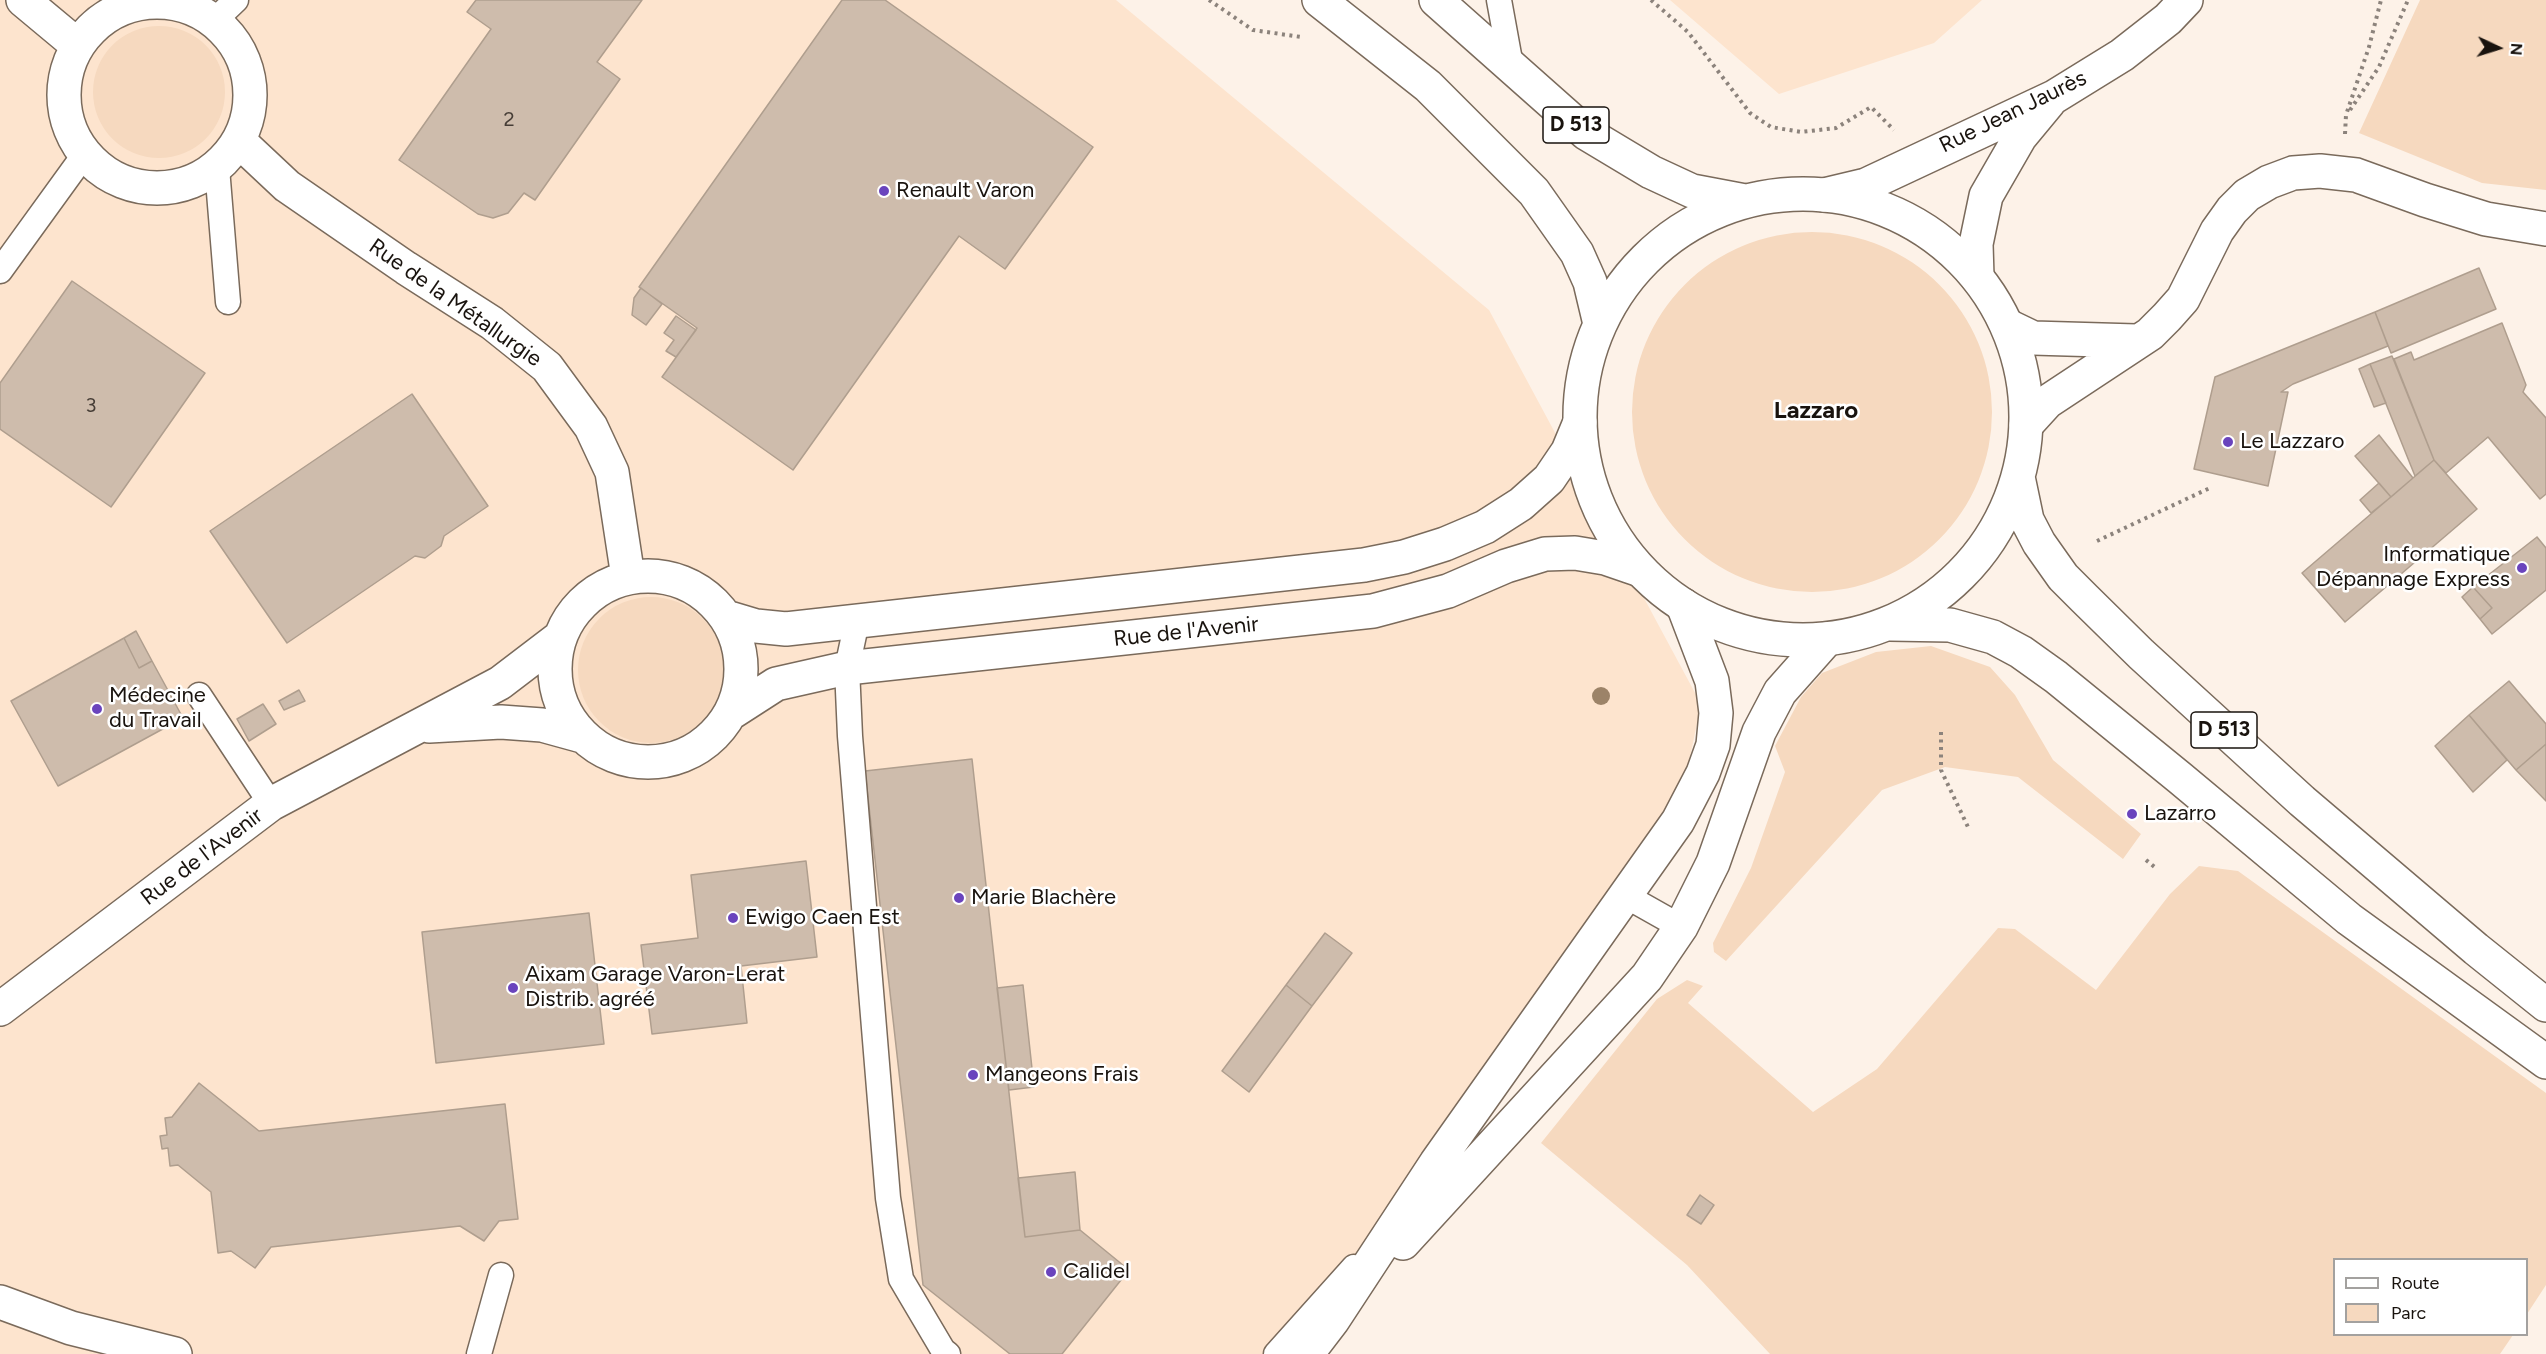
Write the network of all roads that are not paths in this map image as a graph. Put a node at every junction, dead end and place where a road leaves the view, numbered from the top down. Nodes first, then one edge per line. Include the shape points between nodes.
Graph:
1 (23, 0) edge
2 (1319, 0) edge
3 (1437, 0) edge
4 (1499, 0) edge
5 (2186, 0) edge
6 (126, 3) edge
7 (225, 10) edge
8 (77, 45) junction
9 (1511, 66) junction
10 (2054, 97) junction
11 (239, 141) junction
12 (84, 155) junction
13 (217, 168) junction
14 (1824, 195) junction
15 (1744, 201) junction
16 (2546, 229) edge
17 (0, 271) edge
18 (1977, 278) junction
19 (228, 302) dead end
20 (1600, 324) junction
21 (2008, 326) junction
22 (2136, 342) junction
23 (1580, 422) junction
24 (2026, 425) junction
25 (2018, 477) junction
26 (1640, 570) junction
27 (628, 577) junction
28 (1683, 606) junction
29 (726, 617) junction
30 (857, 621) junction
31 (1888, 624) junction
32 (559, 638) junction
33 (1827, 639) junction
34 (847, 668) junction
35 (199, 695) dead end
36 (731, 713) junction
37 (418, 726) junction
38 (582, 736) junction
39 (271, 804) junction
40 (1626, 896) junction
41 (1681, 927) junction
42 (2546, 1005) edge
43 (0, 1009) edge
44 (2546, 1062) edge
45 (1412, 1199) junction
46 (501, 1275) dead end
47 (0, 1302) edge
48 (1333, 1320) junction
49 (175, 1354) edge
50 (479, 1354) edge
51 (948, 1354) edge
52 (1276, 1354) edge
53 (1307, 1354) edge

1 - 8 main road
2 - 20 main road via 1428,86 1534,192 1577,253 1590,282
3 - 9 main road, D 513
4 - 9 lane
5 - 10 main road, Rue Jean Jaurès via 2122,55
6 - 7 main road via 157,1
6 - 8 main road via 99,21
7 - 11 main road via 251,90 249,116
8 - 12 main road via 66,72 63,101 69,129
9 - 15 main road, D 513 via 1586,133 1651,172 1692,191
10 - 14 main road, Rue Jean Jaurès via 1866,185
10 - 18 main road via 2020,138 1986,196 1976,244
11 - 13 main road
11 - 27 main road, Rue de la Métallurgie via 287,186 492,323 547,367 591,428 612,472
12 - 13 main road via 106,175 133,187 162,189 191,183
12 - 17 lane
13 - 19 lane
14 - 15 main road via 1784,194
14 - 18 main road via 1868,203 1909,220 1946,245
15 - 20 main road via 1700,219 1659,246 1625,282
16 - 22 main road via 2486,219 2356,175 2293,173 2247,195 2232,210 2182,299 2150,334
18 - 21 main road
20 - 23 main road via 1585,372
21 - 22 main road via 2032,338
21 - 24 main road via 2024,391
22 - 24 main road via 2047,402
23 - 26 main road via 1583,455 1603,516
23 - 30 main road, Rue de l'Avenir via 1568,451 1549,479 1521,504 1485,527 1404,556 1364,566
24 - 25 main road
25 - 31 main road via 2000,524 1970,566 1933,600
25 - 42 main road, D 513 via 2027,520 2039,543 2084,598 2302,801
26 - 28 main road
26 - 34 main road, Rue de l'Avenir via 1605,558 1545,554 1448,591 1373,611
27 - 29 main road via 666,576 700,591
27 - 32 main road via 585,598
28 - 33 main road via 1728,628 1777,639
28 - 40 main road via 1712,681 1716,713 1713,745 1678,821
29 - 30 main road, Rue de l'Avenir via 786,629
29 - 36 main road via 742,664
30 - 34 lane
31 - 33 main road
31 - 44 main road, D 513 via 1950,625 1993,637 2020,652 2056,677 2349,919
32 - 37 main road, Rue de l'Avenir via 500,683
32 - 38 main road via 554,673 561,707
33 - 41 main road via 1780,692 1759,732 1713,863
34 - 36 main road, Rue de l'Avenir via 776,684
34 - 51 lane via 888,1198 901,1279
35 - 39 lane
36 - 38 main road via 702,746 662,762 619,759
37 - 38 main road, Rue de l'Avenir via 501,722 542,725
37 - 39 main road, Rue de l'Avenir
39 - 43 main road, Rue de l'Avenir
40 - 41 lane
40 - 45 main road
41 - 48 main road via 1647,977
45 - 48 main road
45 - 52 lane
46 - 50 lane
47 - 49 main road via 71,1328
48 - 53 main road

